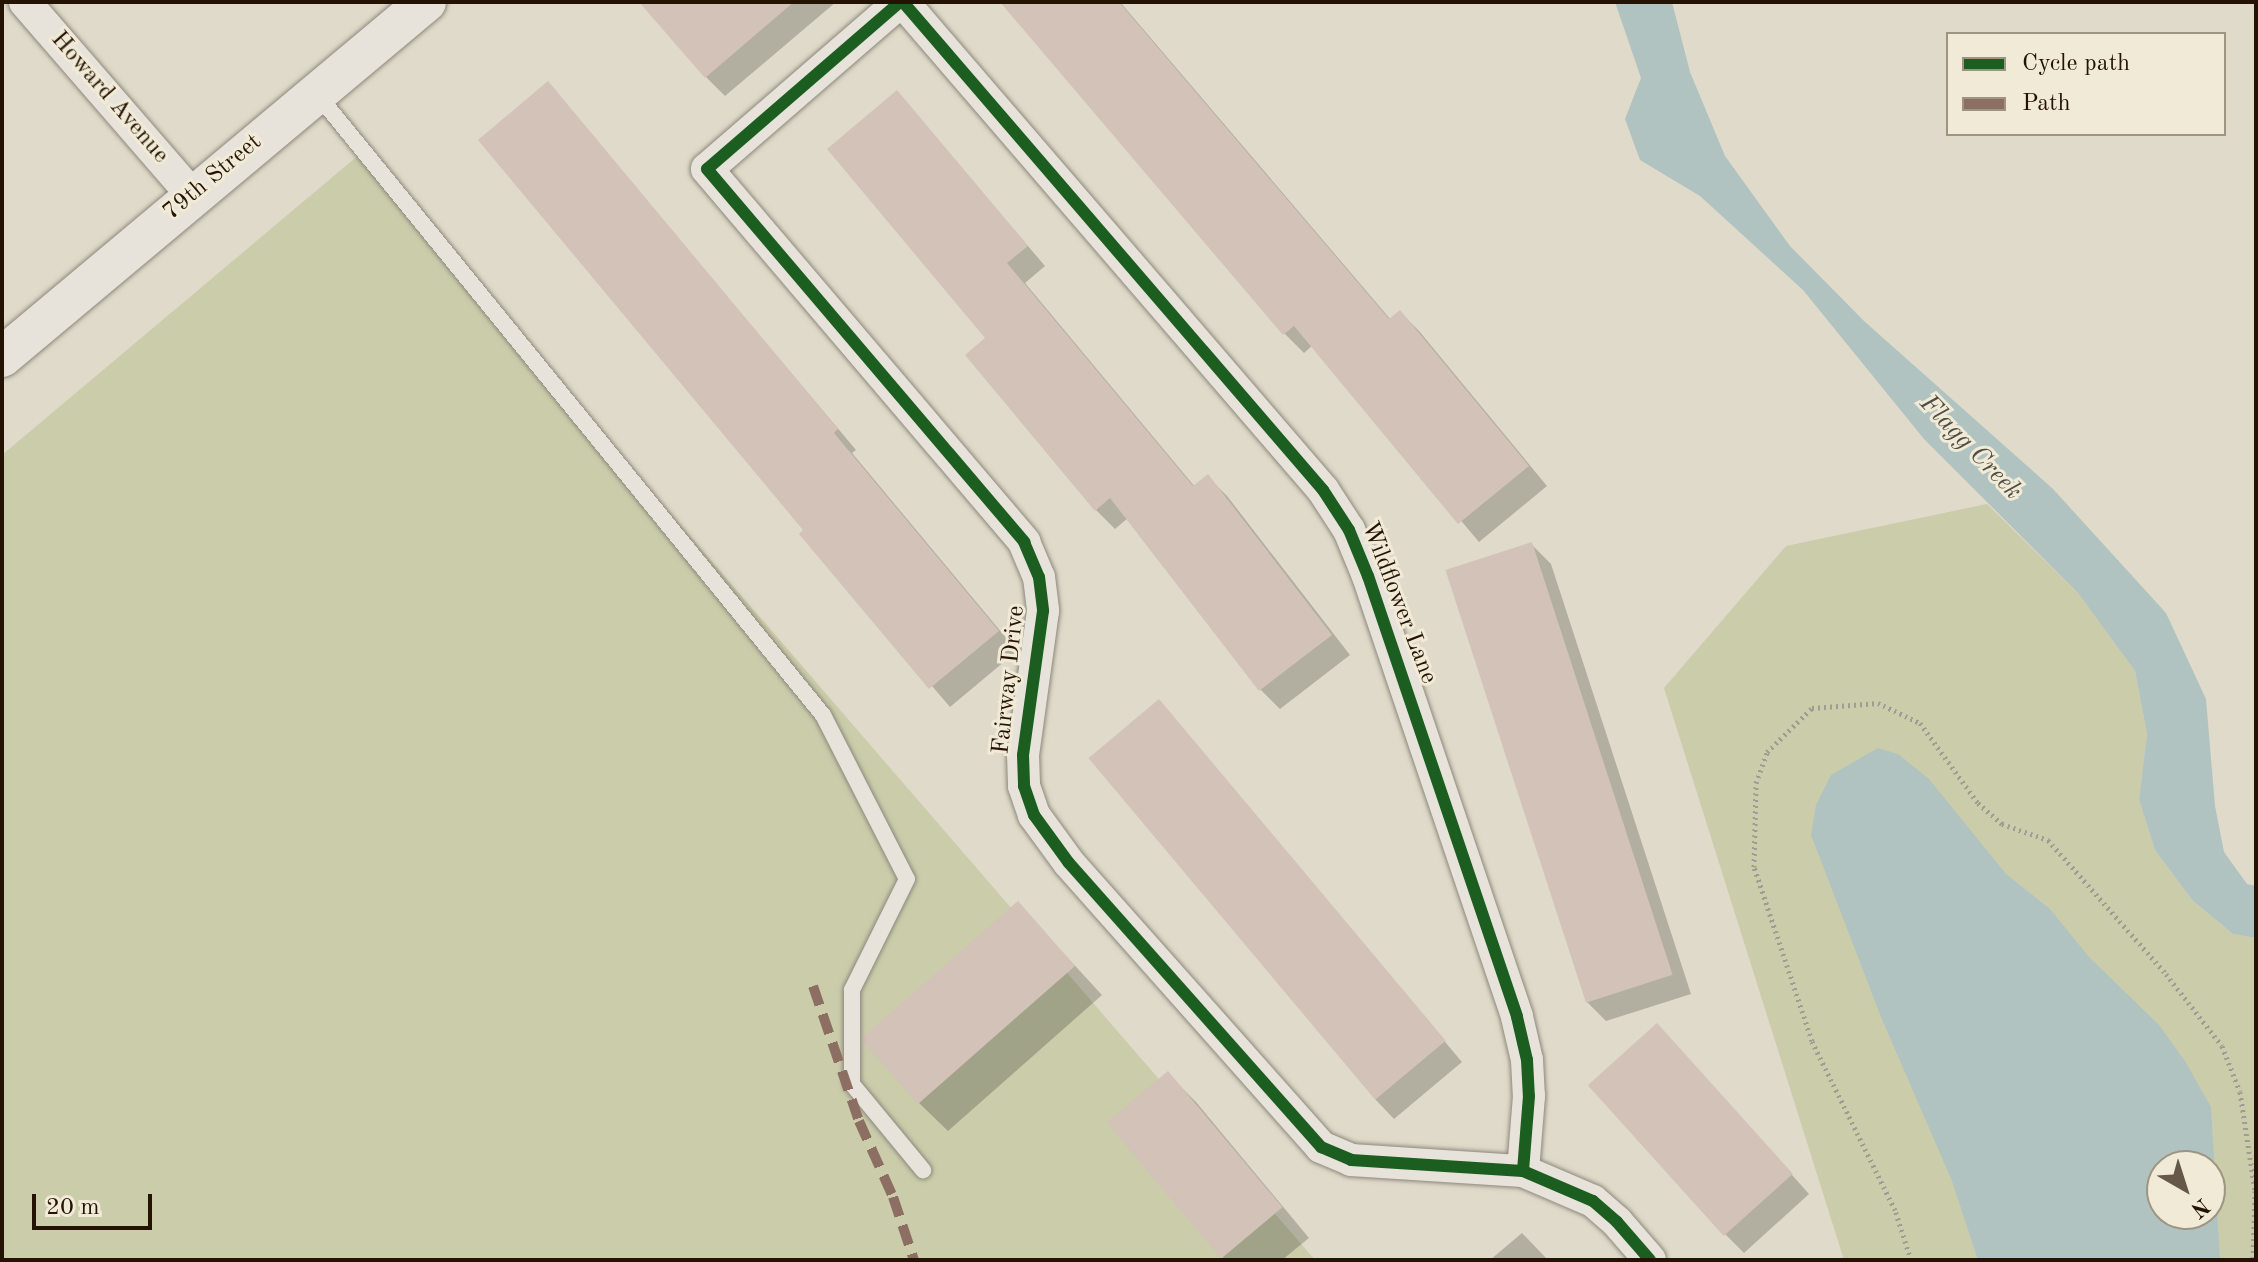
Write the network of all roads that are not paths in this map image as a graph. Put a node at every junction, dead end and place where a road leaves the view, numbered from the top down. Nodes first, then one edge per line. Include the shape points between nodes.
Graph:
1 (25, 2) edge
2 (426, 2) edge
3 (902, 2) edge
4 (316, 93) junction
5 (192, 195) junction
6 (2, 357) edge
7 (923, 1170) dead end
8 (1523, 1171) junction
9 (1650, 1260) edge

1 - 5 street, Howard Avenue
2 - 4 street, 79th Street
3 - 8 street, Wildflower Lane via 1323,490 1349,530 1517,1017 1529,1096
3 - 8 street, Fairway Drive via 707,169 1024,542 1039,577 1043,611 1023,755 1024,786 1034,815 1069,863 1321,1147 1366,1162
4 - 5 street, 79th Street
4 - 7 lane via 823,715 907,879 852,990 852,1084
5 - 6 street, 79th Street
8 - 9 street, Fairway Drive via 1593,1201

